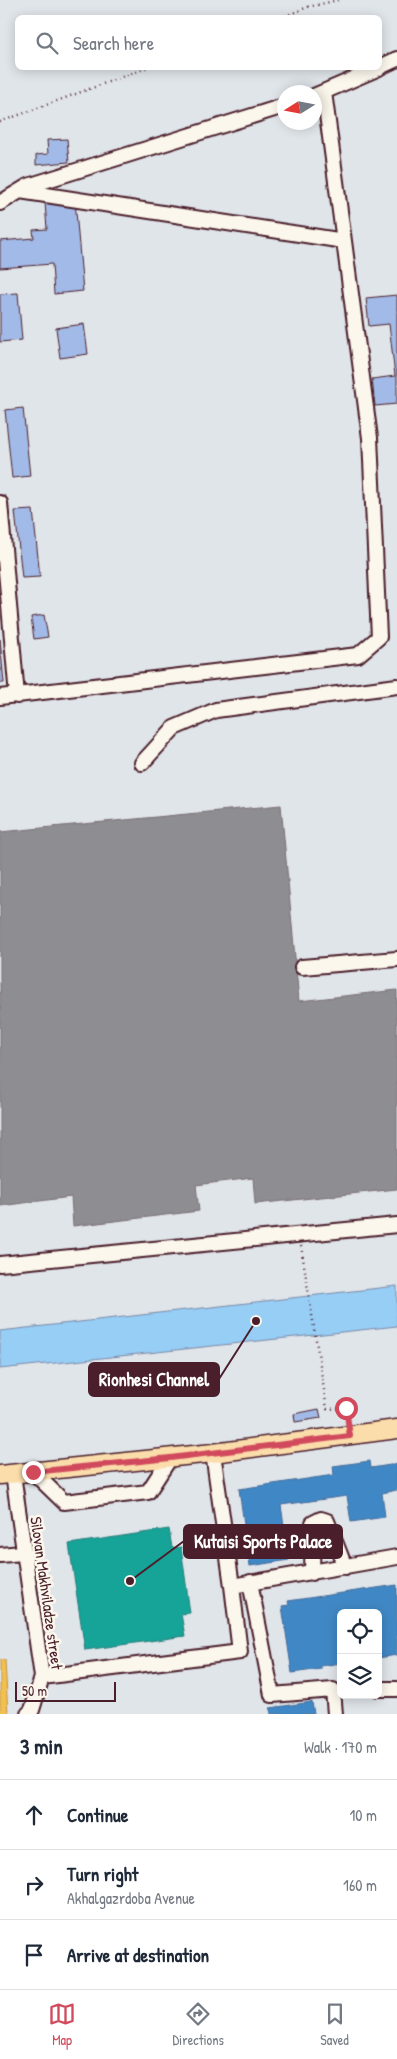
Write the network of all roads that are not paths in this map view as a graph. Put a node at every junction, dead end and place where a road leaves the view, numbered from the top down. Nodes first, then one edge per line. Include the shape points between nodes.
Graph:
1 (397, 59) edge
2 (382, 66) edge
3 (372, 70) edge
4 (322, 93) edge
5 (277, 108) edge
6 (322, 112) edge
7 (20, 191) junction
8 (0, 203) edge
9 (344, 241) junction
10 (0, 503) edge
11 (397, 686) edge
12 (17, 696) junction
13 (0, 698) edge
14 (142, 763) dead end
15 (397, 959) edge
16 (302, 967) dead end
17 (397, 1225) edge
18 (0, 1264) edge
19 (397, 1428) edge
20 (213, 1453) junction
21 (170, 1458) junction
22 (33, 1472) junction
23 (6, 1474) edge
24 (22, 1553) junction
25 (0, 1555) edge
26 (397, 1557) edge
27 (346, 1567) junction
28 (312, 1573) junction
29 (250, 1582) junction
30 (232, 1586) junction
31 (42, 1677) junction
32 (382, 1689) edge
33 (397, 1689) edge
34 (337, 1690) edge
35 (31, 1713) edge
36 (335, 1714) edge

1 - 2 street
3 - 4 street
5 - 7 street
6 - 9 street
7 - 8 street
7 - 9 street
9 - 12 street via 370,438 380,637 358,655
10 - 12 street
11 - 14 street via 216,710 174,728
12 - 13 street
15 - 16 street
17 - 18 street
19 - 20 main road
20 - 21 main road
20 - 30 street
21 - 22 main road
21 - 22 street via 148,1492 64,1502
22 - 23 main road
23 - 24 street, Silovan Makhviladze street
24 - 25 street
24 - 31 street, Silovan Makhviladze street
26 - 27 street
27 - 28 street
27 - 28 street via 327,1521 321,1519 313,1523
28 - 29 street
29 - 30 street
29 - 34 street via 272,1695
30 - 31 street via 240,1652
31 - 35 street, Silovan Makhviladze street
32 - 33 street
34 - 36 street

